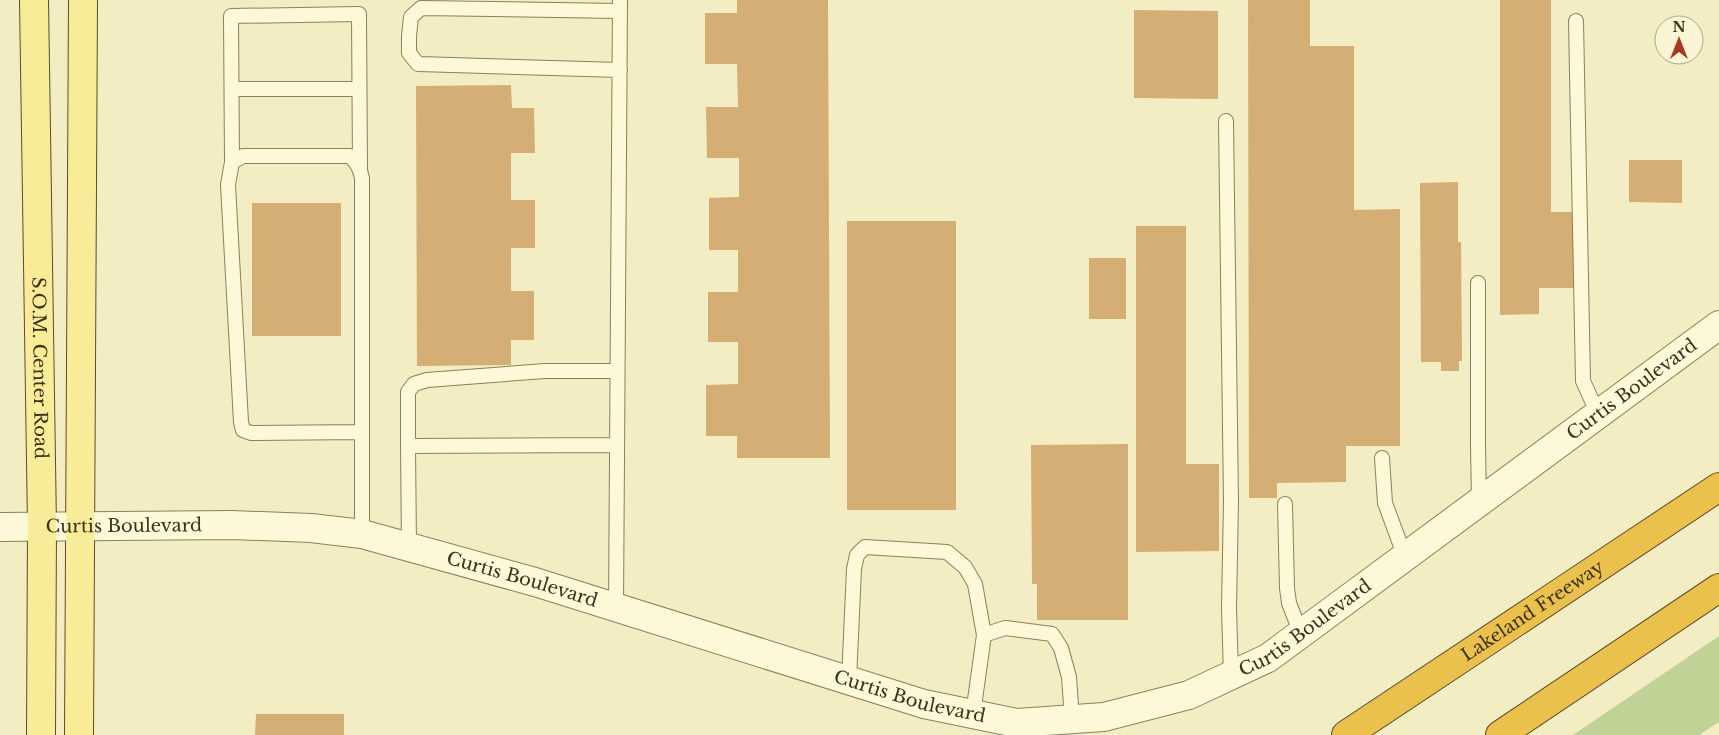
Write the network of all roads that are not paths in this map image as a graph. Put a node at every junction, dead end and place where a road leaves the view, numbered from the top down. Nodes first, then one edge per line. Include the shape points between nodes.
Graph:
1 (34, 0) edge
2 (83, 0) edge
3 (620, 6) edge
4 (1576, 21) dead end
5 (620, 70) junction
6 (232, 89) junction
7 (359, 89) junction
8 (1226, 121) dead end
9 (232, 162) junction
10 (360, 170) junction
11 (1478, 284) dead end
12 (1719, 325) edge
13 (617, 371) junction
14 (1598, 414) junction
15 (362, 432) junction
16 (617, 444) junction
17 (408, 446) junction
18 (1382, 458) dead end
19 (1719, 487) edge
20 (1479, 502) junction
21 (1285, 504) dead end
22 (42, 527) junction
23 (80, 527) junction
24 (0, 528) edge
25 (362, 534) junction
26 (409, 546) junction
27 (1405, 557) junction
28 (1719, 588) edge
29 (616, 608) junction
30 (1301, 634) junction
31 (984, 635) junction
32 (1230, 676) junction
33 (849, 680) junction
34 (1409, 692) junction
35 (1549, 702) junction
36 (973, 714) junction
37 (1072, 719) junction
38 (41, 735) edge
39 (80, 735) edge
40 (1332, 735) edge
41 (1346, 735) edge
42 (1500, 735) edge
43 (1511, 735) edge

1 - 22 main road, S.O.M. Center Road
2 - 23 main road
3 - 5 lane
3 - 5 lane via 421,8 411,17 409,52 418,64
4 - 14 lane via 1583,381
5 - 13 lane
6 - 7 lane
6 - 7 lane via 231,16 358,14
6 - 9 lane
7 - 10 lane
8 - 32 lane via 1232,502
9 - 10 lane via 242,156 350,156
9 - 15 lane via 228,185 243,430 251,433
10 - 15 lane
11 - 20 lane
12 - 14 street, Curtis Boulevard
13 - 16 lane
13 - 17 lane via 544,371 427,380 414,384 408,392
14 - 20 street, Curtis Boulevard
15 - 25 lane
16 - 17 lane
16 - 29 lane
17 - 26 lane
18 - 27 lane via 1385,503
19 - 34 highway, Lakeland Freeway
20 - 27 street, Curtis Boulevard
21 - 30 lane via 1287,588
22 - 23 street, Curtis Boulevard
22 - 24 street, Curtis Boulevard
22 - 38 main road, S.O.M. Center Road
23 - 25 street, Curtis Boulevard via 232,525
23 - 39 main road
25 - 26 street, Curtis Boulevard
26 - 29 street, Curtis Boulevard
27 - 30 street, Curtis Boulevard
28 - 35 highway
29 - 33 street, Curtis Boulevard
30 - 32 street, Curtis Boulevard via 1268,658
31 - 33 lane via 975,584 965,567 947,552 865,548 857,555 854,569
31 - 36 lane
31 - 37 lane via 1006,628 1052,634 1061,648 1069,677
32 - 37 street, Curtis Boulevard via 1189,695 1104,717
33 - 36 street, Curtis Boulevard via 924,704
34 - 40 highway
34 - 41 highway, Lakeland Freeway
35 - 42 highway
35 - 43 highway
36 - 37 street, Curtis Boulevard via 1016,723

